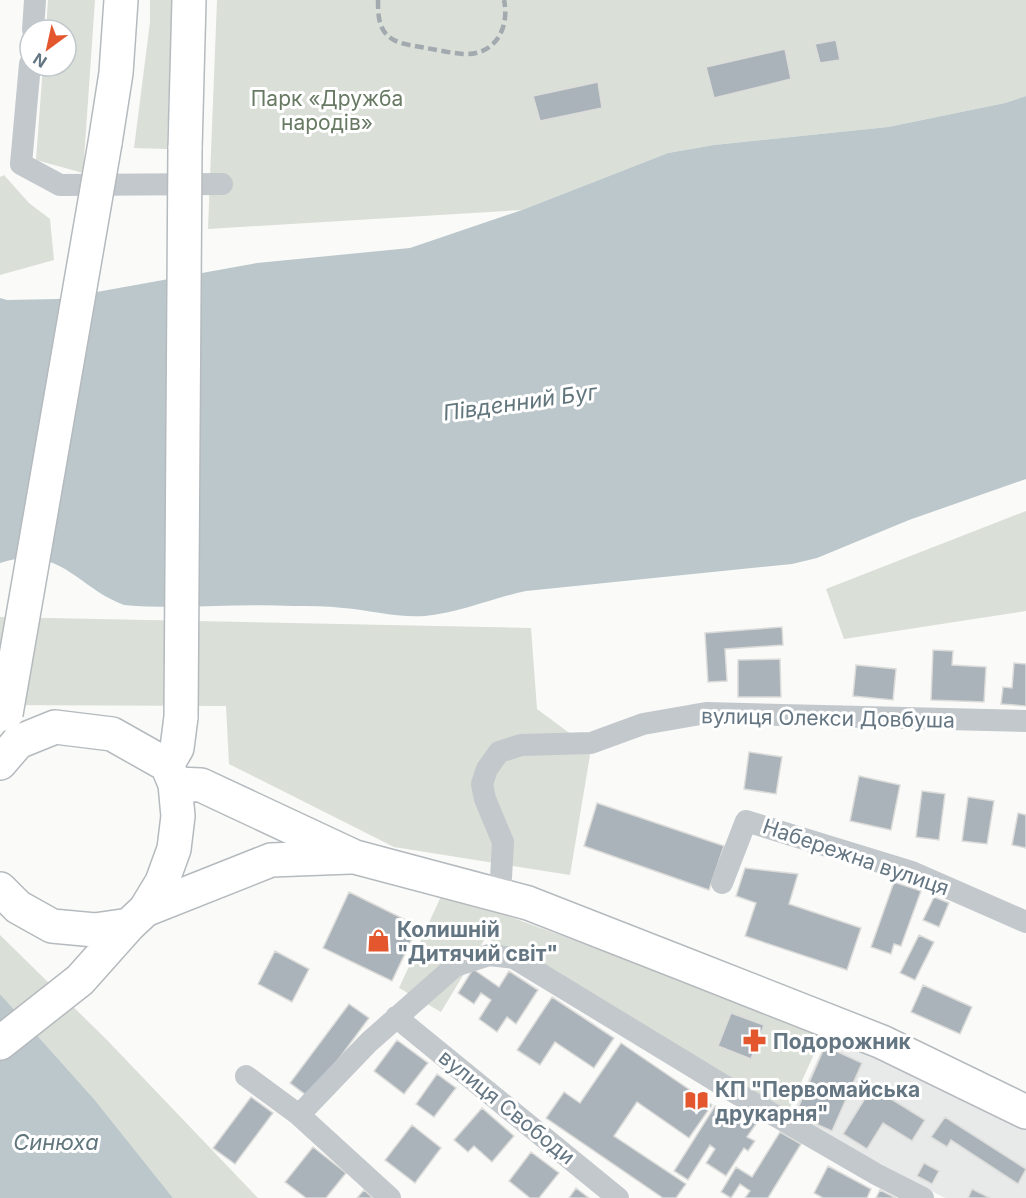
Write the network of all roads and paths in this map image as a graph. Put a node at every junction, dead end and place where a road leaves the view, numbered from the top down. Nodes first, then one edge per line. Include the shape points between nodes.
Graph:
1 (35, 0) edge
2 (121, 0) edge
3 (189, 0) edge
4 (34, 18) edge
5 (29, 78) edge
6 (222, 184) dead end
7 (1026, 721) edge
8 (3, 724) edge
9 (0, 763) edge
10 (171, 774) junction
11 (355, 857) junction
12 (722, 883) dead end
13 (0, 890) edge
14 (500, 896) junction
15 (137, 917) junction
16 (1026, 922) edge
17 (396, 1017) junction
18 (0, 1043) edge
19 (246, 1076) dead end
20 (1026, 1112) edge
21 (299, 1115) junction
22 (390, 1198) edge
23 (618, 1198) edge
24 (923, 1198) edge

1 - 4 street
2 - 8 main road, bridge via 116,73 105,143
3 - 10 main road, bridge via 181,717
5 - 6 street via 21,164 60,185
7 - 14 street, вулиця Олекси Довбуша via 706,713 643,724 591,743 521,745 499,753 482,784 503,842
9 - 10 main road via 18,742 55,727 112,734
10 - 11 main road
10 - 15 main road via 178,816 174,849 162,882
11 - 14 main road
11 - 15 main road via 271,860
12 - 16 street, Набережна вулиця via 746,821 912,872
13 - 15 main road via 18,907 52,926 95,930
14 - 20 main road via 528,903 882,1042
15 - 18 main road via 80,980
17 - 21 street
17 - 23 street, вулиця Свободи
17 - 24 street via 455,966 489,955 514,958 746,1099
19 - 21 street
21 - 22 street

